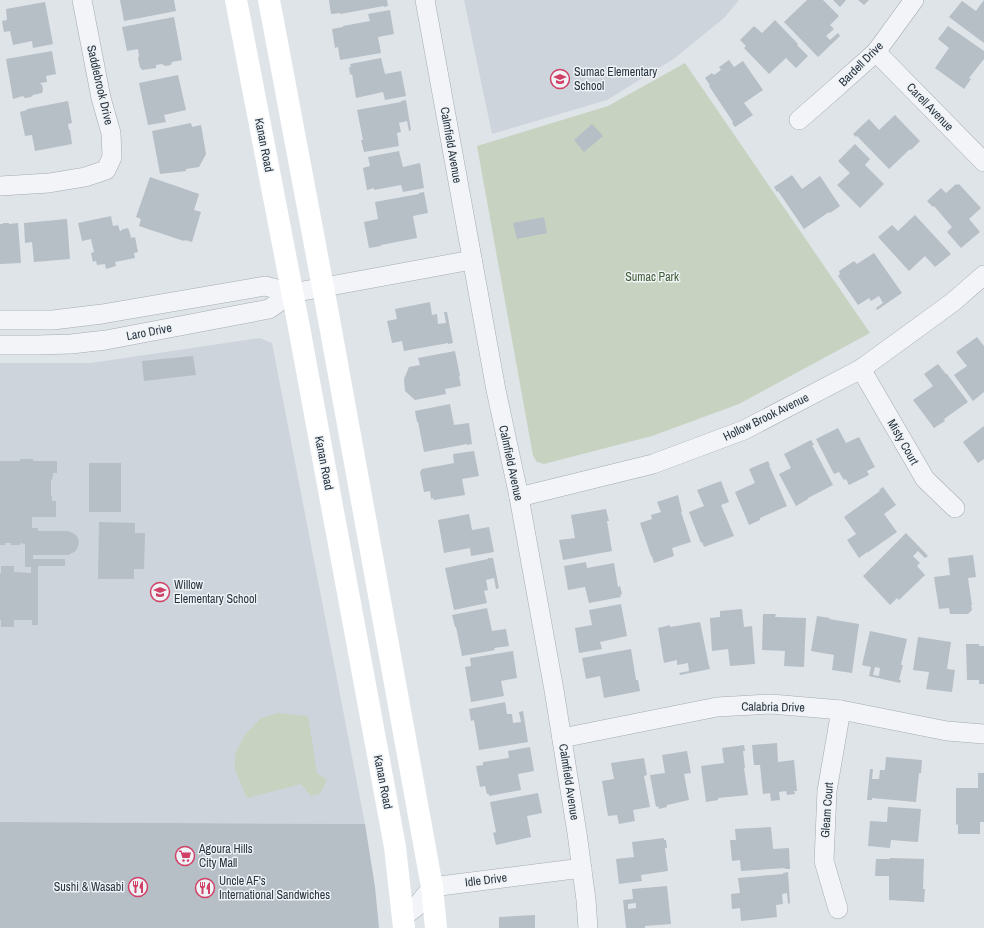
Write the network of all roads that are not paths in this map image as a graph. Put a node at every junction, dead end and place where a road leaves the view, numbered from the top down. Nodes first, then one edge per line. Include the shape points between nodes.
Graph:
1 (82, 0) edge
2 (236, 0) edge
3 (269, 0) edge
4 (425, 0) edge
5 (914, 0) edge
6 (876, 52) junction
7 (799, 120) dead end
8 (984, 162) edge
9 (0, 186) edge
10 (472, 260) junction
11 (984, 275) edge
12 (323, 288) junction
13 (292, 293) junction
14 (0, 320) edge
15 (52, 320) junction
16 (0, 332) edge
17 (0, 345) edge
18 (861, 370) junction
19 (519, 497) junction
20 (955, 508) dead end
21 (841, 710) junction
22 (984, 734) edge
23 (562, 738) junction
24 (582, 868) junction
25 (432, 887) junction
26 (838, 909) dead end
27 (403, 922) edge
28 (436, 928) edge
29 (588, 928) edge

1 - 9 street, Saddlebrook Drive via 101,98 111,133 112,157 106,170 85,177 49,183
2 - 13 main road, Kanan Road
3 - 12 main road
4 - 10 street, Calmfield Avenue
5 - 6 street, Bardell Drive
6 - 7 street, Bardell Drive
6 - 8 street, Carell Avenue
10 - 12 street, Laro Drive
10 - 19 street, Calmfield Avenue
11 - 18 street, Hollow Brook Avenue via 953,302
12 - 13 street, Laro Drive
12 - 25 main road
13 - 15 street, Laro Drive via 265,286
13 - 17 street, Laro Drive via 269,309 113,338 71,344
13 - 27 main road, Kanan Road via 395,847
14 - 15 street, Laro Drive
15 - 16 street, Laro Drive via 39,328 25,332
18 - 19 street, Hollow Brook Avenue via 744,430 653,464
18 - 20 street, Misty Court via 925,479
19 - 23 street, Calmfield Avenue
21 - 22 street, Calabria Drive via 947,731
21 - 23 street, Calabria Drive via 771,704 717,707
21 - 26 street, Gleam Court via 827,792 824,861
23 - 24 street, Calmfield Avenue
24 - 25 street, Idle Drive
24 - 29 street, Calmfield Avenue
25 - 27 street
25 - 28 main road

